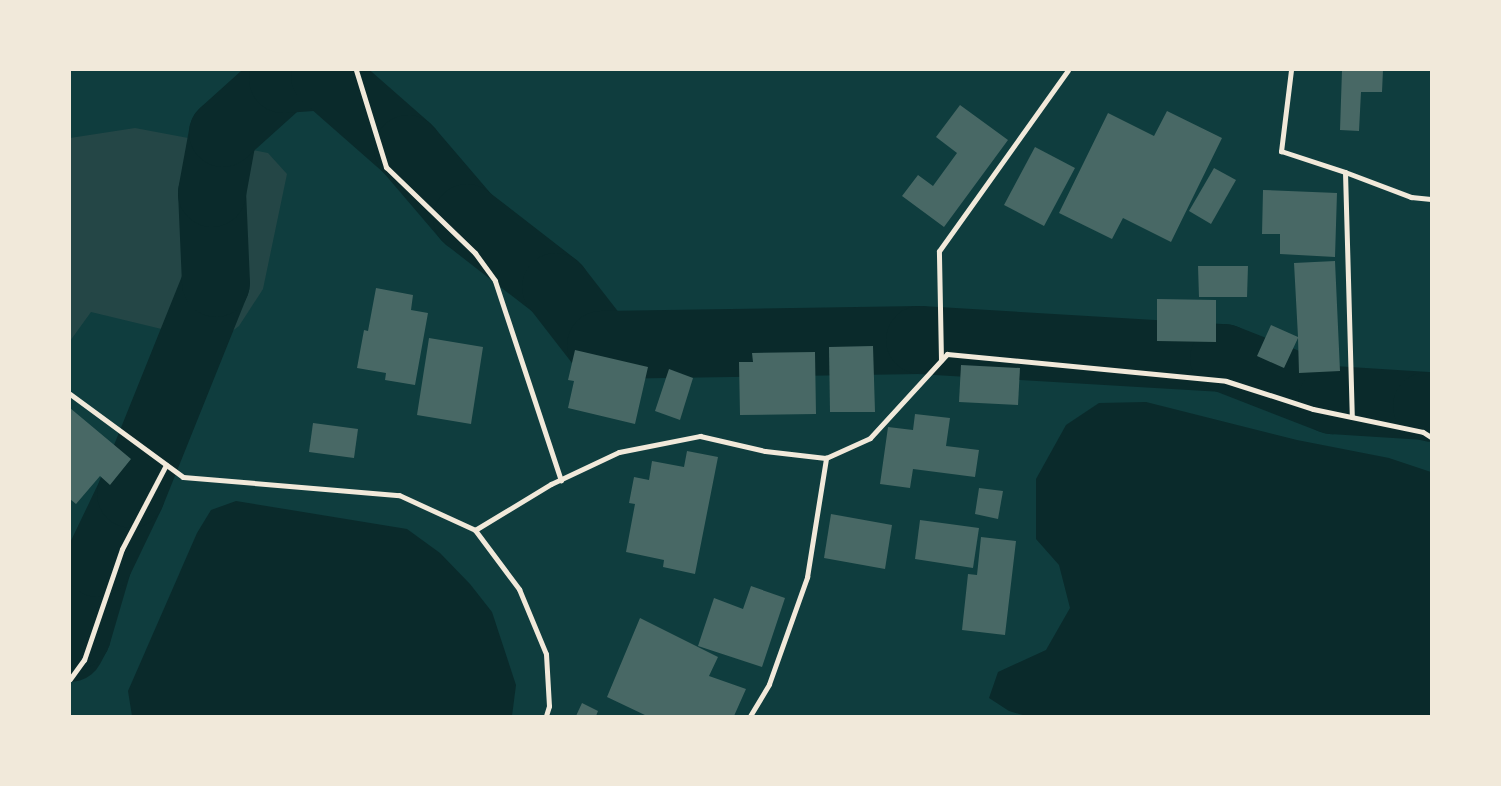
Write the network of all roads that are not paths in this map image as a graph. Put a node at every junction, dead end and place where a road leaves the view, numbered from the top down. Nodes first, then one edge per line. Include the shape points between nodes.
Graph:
1 (356, 70) edge
2 (1068, 70) edge
3 (1291, 70) edge
4 (1345, 172) junction
5 (1431, 198) edge
6 (941, 359) junction
7 (70, 394) edge
8 (1352, 416) junction
9 (1431, 438) edge
10 (826, 458) junction
11 (166, 465) junction
12 (561, 480) junction
13 (475, 530) junction
14 (70, 680) edge
15 (546, 716) edge
16 (750, 716) edge

1 - 12 street via 386,167 475,253 495,280
2 - 6 street via 939,251
3 - 4 street via 1281,152
4 - 5 street via 1410,197
4 - 8 street
6 - 8 street via 947,354 1226,382 1313,409
6 - 10 street via 870,438
7 - 11 street
8 - 9 street via 1423,432
10 - 12 street via 765,451 700,436 619,452
10 - 16 street via 807,577 769,684
11 - 13 street via 183,477 399,495
11 - 14 street via 122,549 84,660
12 - 13 street
13 - 15 street via 519,589 546,654 549,706

